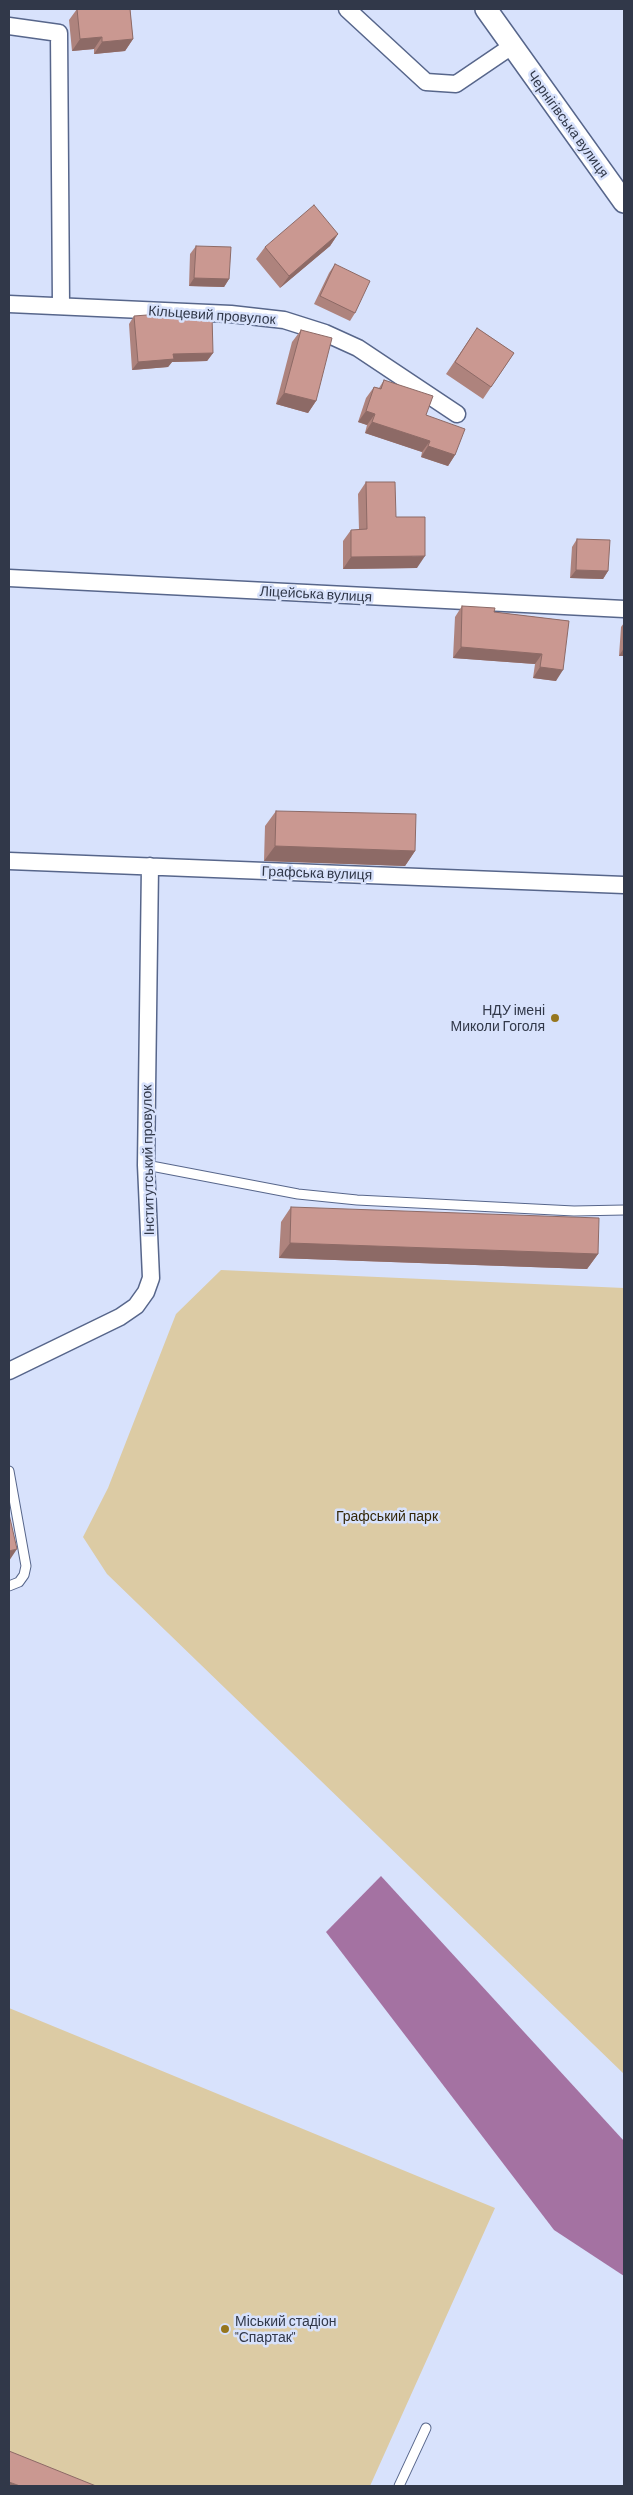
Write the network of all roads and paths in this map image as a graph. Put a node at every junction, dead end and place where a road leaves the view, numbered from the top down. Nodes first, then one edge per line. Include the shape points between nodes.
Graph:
1 (347, 9) edge
2 (486, 9) edge
3 (9, 26) edge
4 (512, 46) junction
5 (624, 202) edge
6 (9, 304) edge
7 (61, 306) junction
8 (457, 414) dead end
9 (9, 578) edge
10 (624, 608) edge
11 (9, 862) edge
12 (150, 866) junction
13 (624, 885) edge
14 (146, 1164) junction
15 (624, 1210) edge
16 (9, 1371) edge
17 (9, 1471) edge
18 (9, 1586) edge
19 (426, 2428) dead end
20 (399, 2486) edge

1 - 4 street via 426,82 456,84
2 - 4 street, Чернігівська вулиця
3 - 7 street via 59,32
4 - 5 street, Чернігівська вулиця
6 - 7 street, Кільцевий провулок
7 - 8 street, Кільцевий провулок via 231,314 284,320 358,348
9 - 10 street, Ліцейська вулиця
11 - 12 street, Графська вулиця
12 - 13 street, Графська вулиця
12 - 14 street, Інститутський провулок
14 - 15 lane via 298,1194 358,1200
14 - 16 street, Інститутський провулок via 151,1278 146,1292 136,1306 120,1318
17 - 18 lane via 26,1566 19,1582
19 - 20 lane

